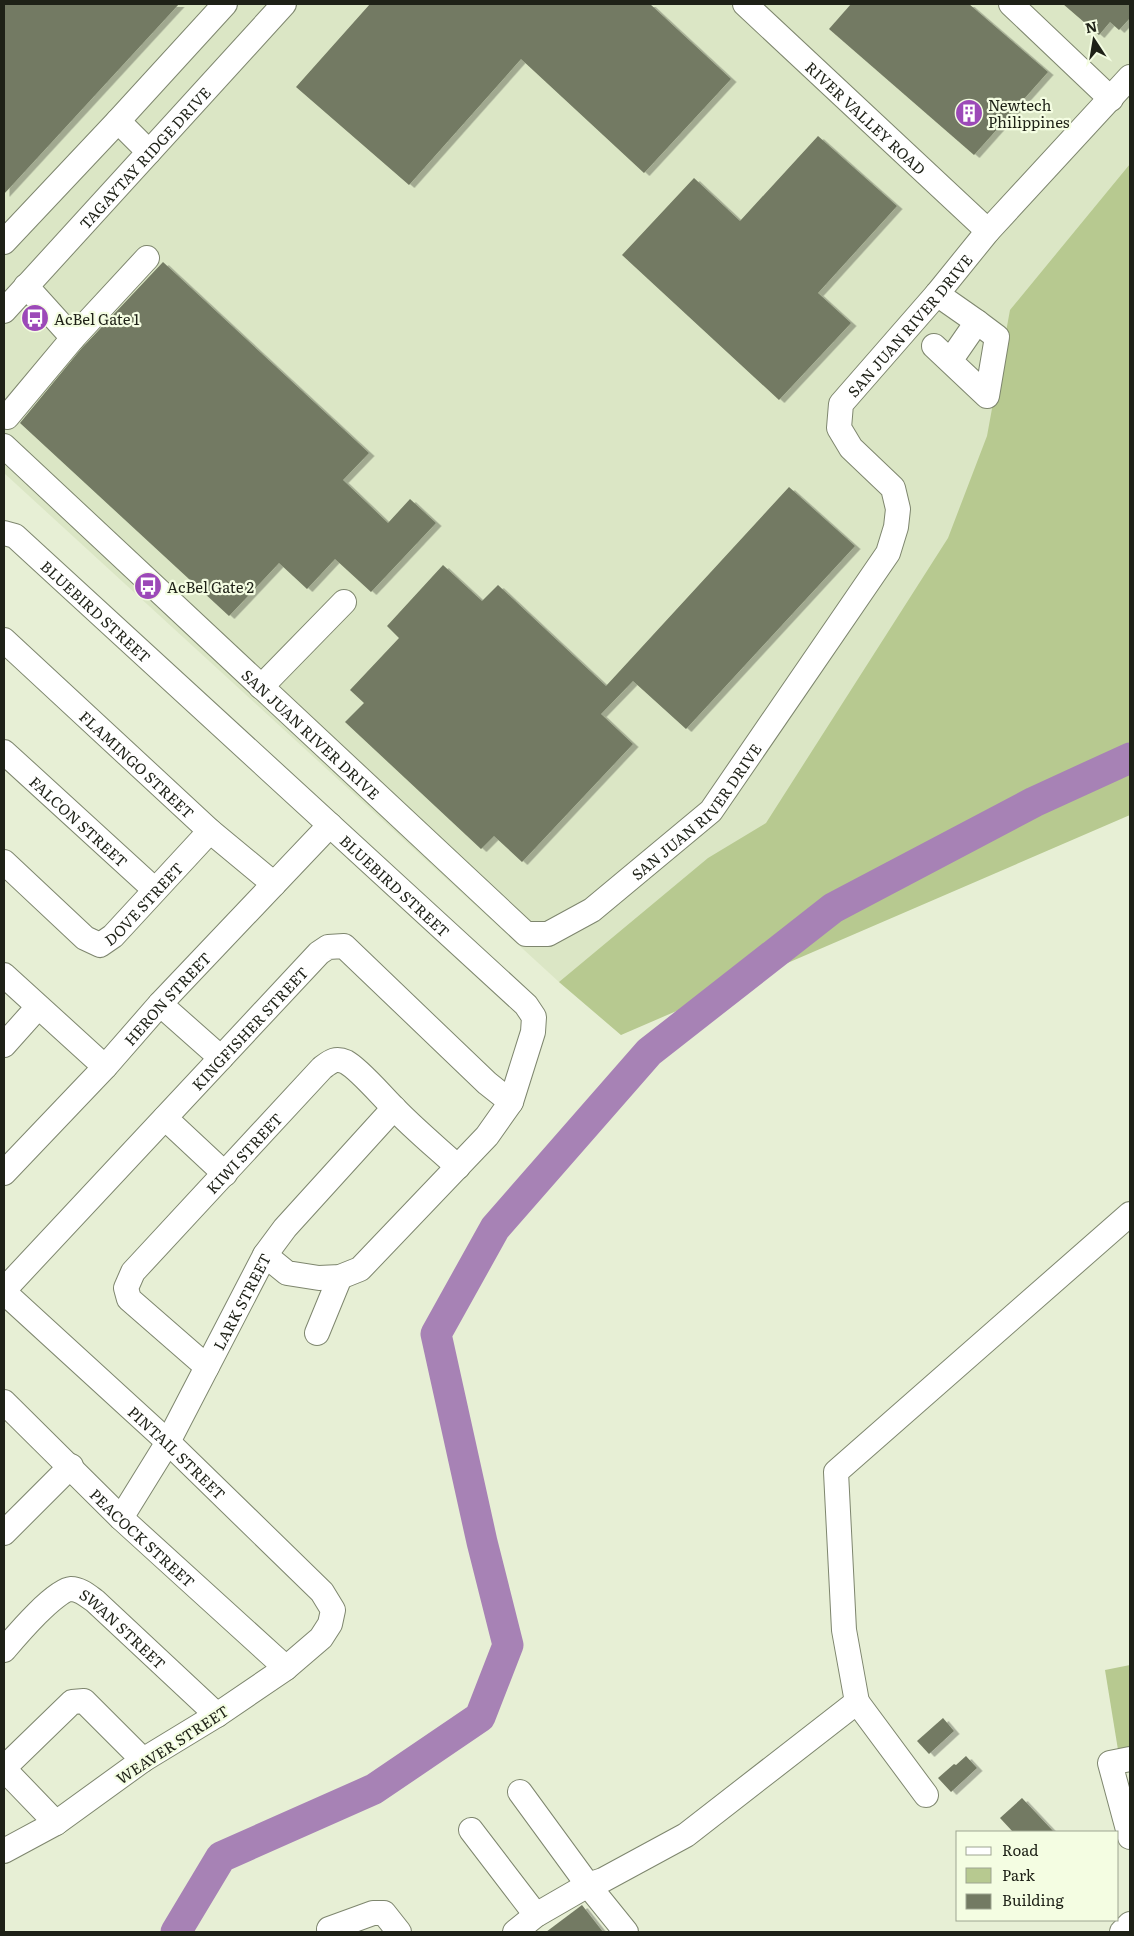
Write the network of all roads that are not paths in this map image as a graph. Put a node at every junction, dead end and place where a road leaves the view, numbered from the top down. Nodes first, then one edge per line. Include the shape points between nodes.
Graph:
1 (225, 4) edge
2 (284, 4) edge
3 (745, 4) edge
4 (1012, 4) edge
5 (1130, 77) edge
6 (1111, 99) junction
7 (118, 121) junction
8 (149, 152) junction
9 (988, 231) junction
10 (4, 242) edge
11 (147, 258) dead end
12 (26, 286) junction
13 (937, 294) junction
14 (4, 311) edge
15 (977, 322) junction
16 (73, 338) junction
17 (7, 418) dead end
18 (4, 446) edge
19 (4, 532) edge
20 (344, 602) dead end
21 (4, 640) edge
22 (261, 687) junction
23 (4, 752) edge
24 (330, 825) junction
25 (210, 830) junction
26 (4, 862) edge
27 (274, 884) junction
28 (155, 890) junction
29 (4, 975) edge
30 (160, 1004) junction
31 (38, 1007) junction
32 (4, 1045) edge
33 (221, 1058) junction
34 (105, 1067) junction
35 (511, 1102) junction
36 (394, 1108) junction
37 (165, 1118) junction
38 (458, 1166) junction
39 (4, 1173) edge
40 (225, 1174) junction
41 (1130, 1214) edge
42 (265, 1255) junction
43 (340, 1277) junction
44 (4, 1291) edge
45 (317, 1333) dead end
46 (206, 1367) junction
47 (6, 1409) edge
48 (168, 1442) junction
49 (71, 1466) junction
50 (121, 1518) junction
51 (4, 1533) edge
52 (330, 1624) joint
53 (4, 1650) edge
54 (286, 1668) junction
55 (857, 1702) junction
56 (217, 1715) junction
57 (1130, 1759) edge
58 (143, 1760) junction
59 (4, 1768) edge
60 (520, 1792) dead end
61 (926, 1795) dead end
62 (56, 1823) junction
63 (471, 1830) dead end
64 (1130, 1837) edge
65 (4, 1851) edge
66 (588, 1885) junction
67 (536, 1915) junction
68 (1130, 1924) edge
69 (329, 1929) dead end
70 (399, 1932) edge
71 (515, 1932) edge
72 (626, 1932) edge
73 (1122, 1932) edge

1 - 7 street
2 - 8 street, TAGAYTAY RIDGE DRIVE
3 - 9 street, RIVER VALLEY ROAD
4 - 6 street
5 - 6 street, SAN JUAN RIVER DRIVE
6 - 9 street, SAN JUAN RIVER DRIVE
7 - 8 street
7 - 10 street
8 - 12 street, TAGAYTAY RIDGE DRIVE
9 - 13 street, SAN JUAN RIVER DRIVE
11 - 16 street
12 - 14 street, TAGAYTAY RIDGE DRIVE
12 - 16 street
13 - 15 street
13 - 22 street, SAN JUAN RIVER DRIVE via 841,404 839,428 851,448 893,488 898,509 888,553 711,811 592,910 548,934 526,934
15 - 15 street via 997,337 987,396 942,354
16 - 17 street
18 - 22 street, SAN JUAN RIVER DRIVE
19 - 24 street, BLUEBIRD STREET via 15,536
20 - 22 street
21 - 25 street, FLAMINGO STREET
23 - 28 street, FALCON STREET
24 - 27 street, HERON STREET
24 - 35 street, BLUEBIRD STREET via 519,998 534,1017 533,1032
25 - 27 street, FLAMINGO STREET
25 - 28 street, DOVE STREET
26 - 28 street, DOVE STREET via 85,938 100,945 113,936
27 - 30 street, HERON STREET
29 - 31 street
30 - 33 street
30 - 34 street, HERON STREET
31 - 32 street
31 - 34 street
33 - 35 street, KINGFISHER STREET via 319,953 328,947 344,946
33 - 37 street, KINGFISHER STREET
34 - 39 street, HERON STREET
35 - 38 street, BLUEBIRD STREET via 488,1136
36 - 38 street, KIWI STREET
36 - 40 street, KIWI STREET via 346,1062 330,1061
36 - 42 street, LARK STREET via 285,1228
37 - 40 street
37 - 44 street, KINGFISHER STREET
38 - 43 street, BLUEBIRD STREET via 360,1269
40 - 46 street, KIWI STREET via 133,1272 126,1288 129,1300
41 - 55 street via 836,1472 844,1630
42 - 43 street, BLUEBIRD STREET via 286,1273 319,1278
42 - 46 street, LARK STREET
43 - 45 street
44 - 48 street, PINTAIL STREET
46 - 48 street, LARK STREET
47 - 49 street, PEACOCK STREET
48 - 50 street, LARK STREET
48 - 52 street, PINTAIL STREET via 322,1592 333,1610
49 - 50 street, PEACOCK STREET
49 - 51 street
50 - 54 street, PEACOCK STREET
52 - 54 street, WEAVER STREET via 320,1638
53 - 56 street, SWAN STREET via 53,1598 64,1590 73,1589 95,1601
54 - 56 street, WEAVER STREET
55 - 61 street
55 - 66 street via 686,1835
56 - 58 street, WEAVER STREET
57 - 64 street via 1110,1763
58 - 59 street via 84,1701 72,1702
58 - 62 street, WEAVER STREET
59 - 62 street
60 - 66 street
62 - 65 street, WEAVER STREET
63 - 67 street
66 - 67 street
66 - 72 street
67 - 71 street
68 - 73 street
69 - 70 street via 372,1913 384,1913

